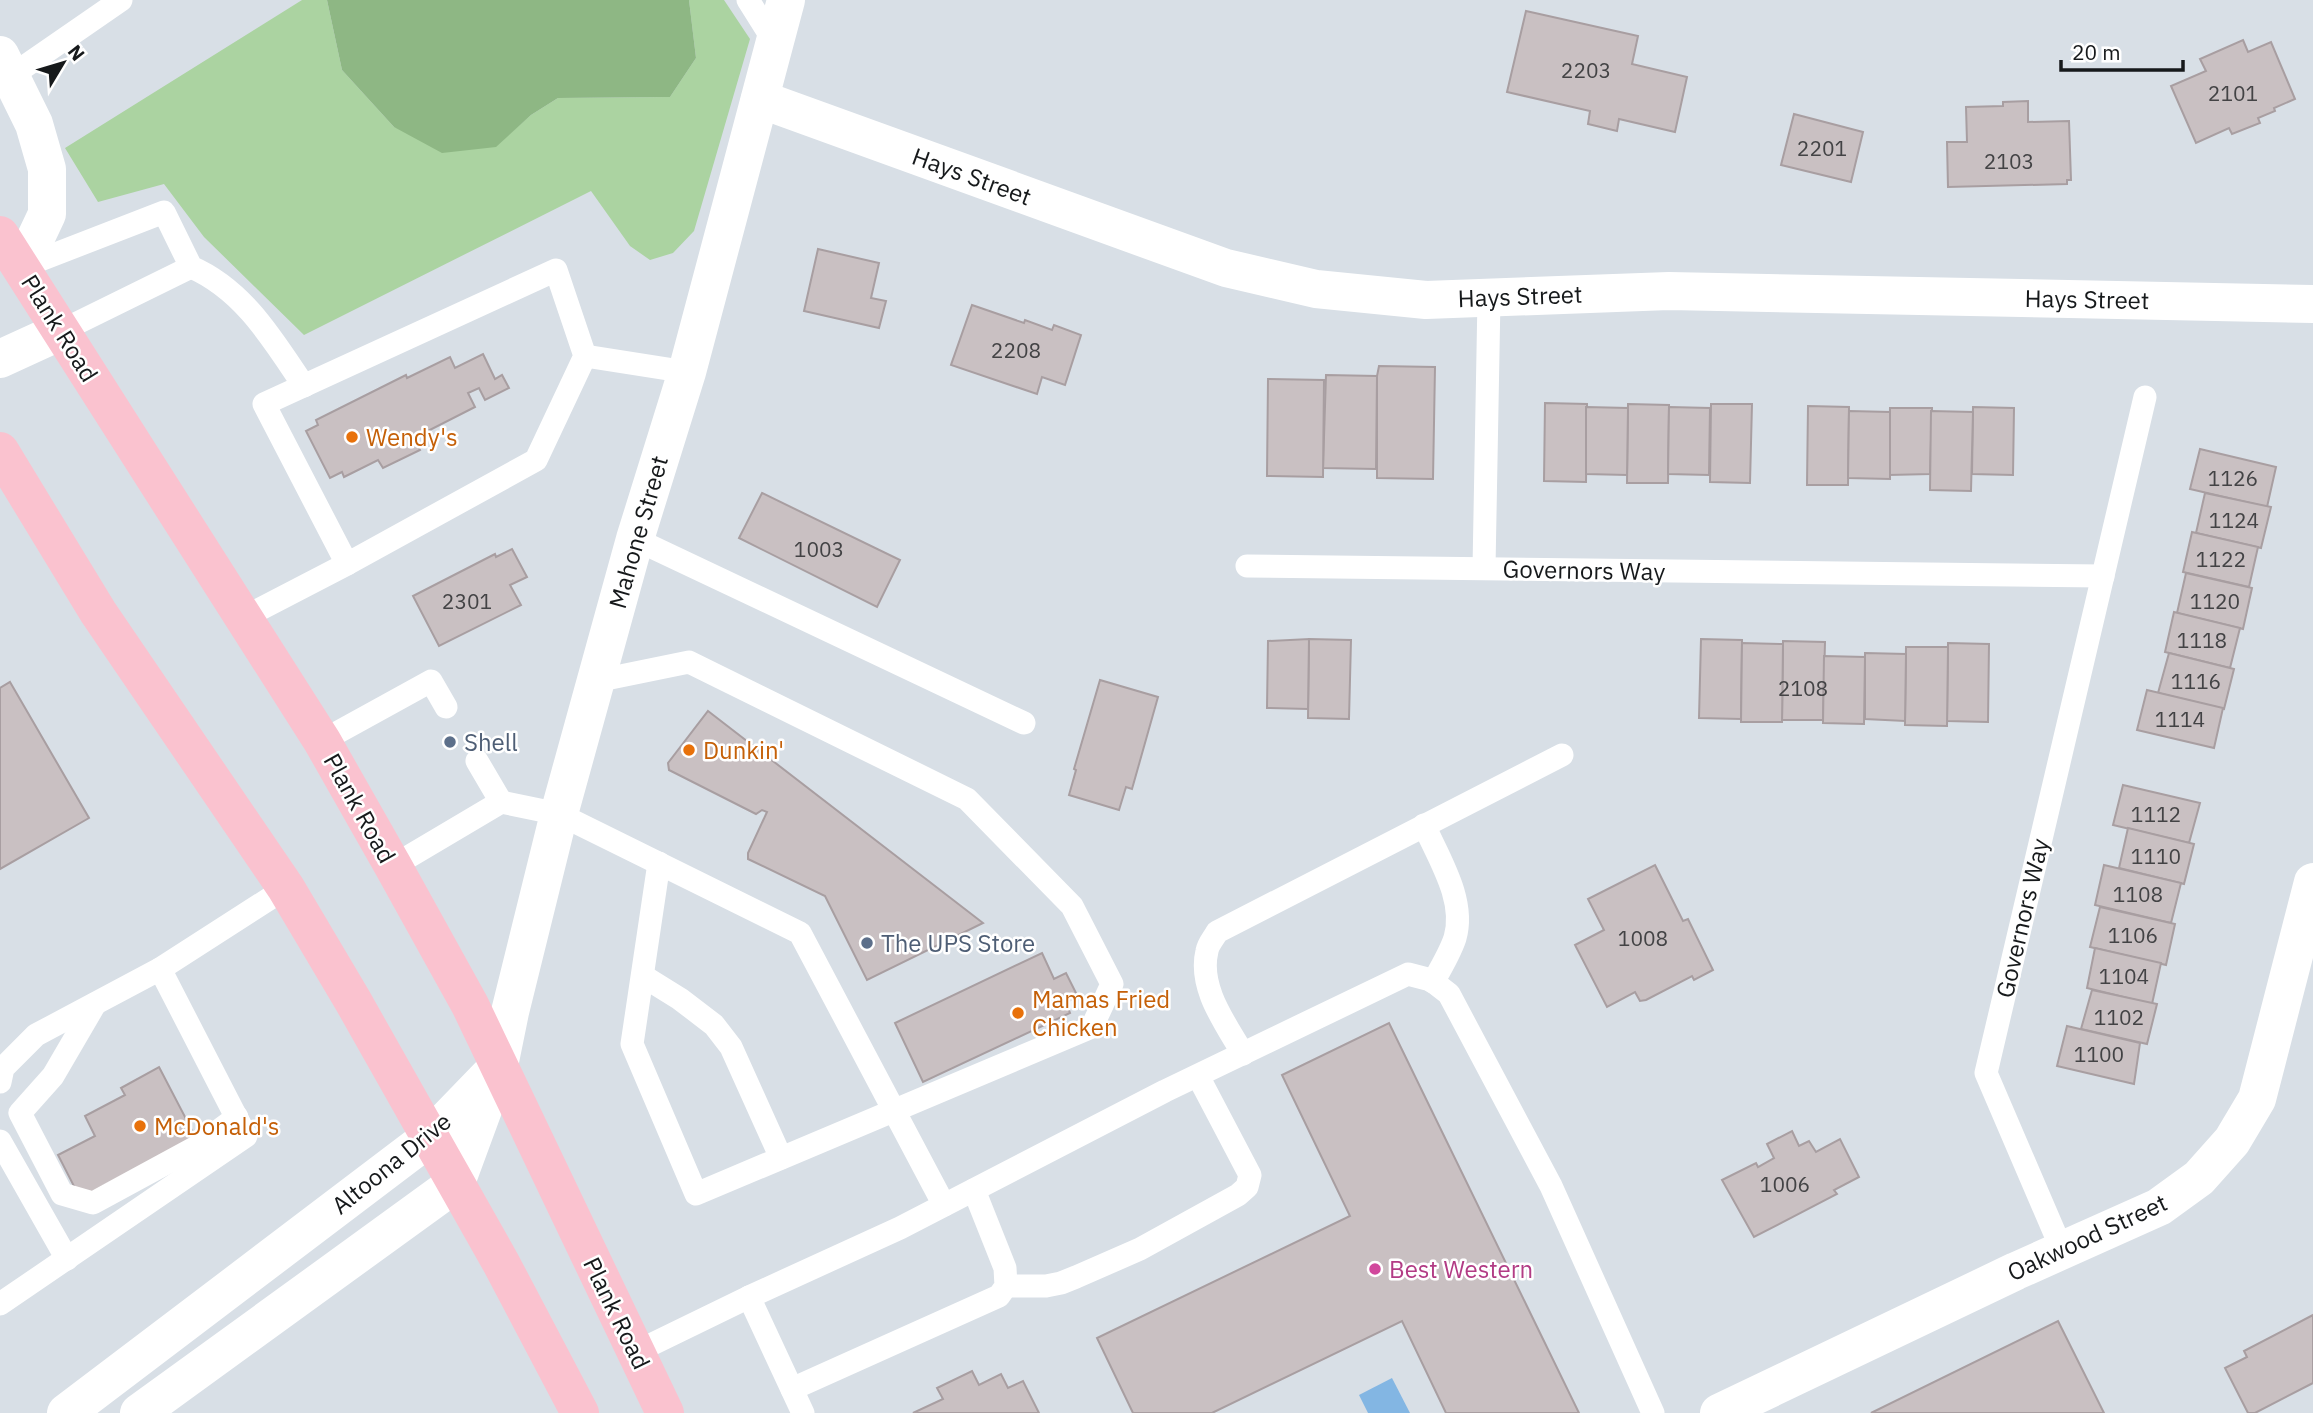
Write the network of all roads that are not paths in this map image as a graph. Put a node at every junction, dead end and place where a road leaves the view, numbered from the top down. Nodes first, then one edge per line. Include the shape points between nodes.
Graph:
1 (748, 0) edge
2 (786, 0) edge
3 (118, 1) edge
4 (775, 43) junction
5 (6, 66) edge
6 (760, 99) junction
7 (0, 234) edge
8 (191, 267) junction
9 (11, 272) edge
10 (1489, 298) junction
11 (2313, 304) edge
12 (61, 331) junction
13 (585, 356) junction
14 (0, 359) edge
15 (687, 372) junction
16 (304, 386) junction
17 (2145, 397) dead end
18 (0, 451) edge
19 (635, 538) junction
20 (347, 564) junction
21 (1248, 566) dead end
22 (1484, 568) junction
23 (2103, 576) junction
24 (243, 618) junction
25 (596, 681) junction
26 (446, 707) dead end
27 (1024, 723) dead end
28 (322, 741) junction
29 (1562, 755) dead end
30 (477, 761) dead end
31 (501, 802) junction
32 (559, 814) junction
33 (1424, 825) junction
34 (659, 863) junction
35 (393, 866) junction
36 (2313, 882) edge
37 (286, 888) junction
38 (160, 969) junction
39 (643, 976) junction
40 (1433, 982) junction
41 (94, 1004) junction
42 (1243, 1054) junction
43 (499, 1066) junction
44 (1198, 1076) junction
45 (0, 1082) edge
46 (894, 1111) junction
47 (237, 1117) junction
48 (430, 1137) junction
49 (0, 1141) edge
50 (782, 1158) junction
51 (456, 1183) junction
52 (974, 1190) junction
53 (944, 1205) junction
54 (2062, 1250) junction
55 (67, 1259) junction
56 (1006, 1286) junction
57 (749, 1297) junction
58 (0, 1304) edge
59 (636, 1352) junction
60 (792, 1389) junction
61 (66, 1413) edge
62 (139, 1413) edge
63 (580, 1413) edge
64 (665, 1413) edge
65 (803, 1413) edge
66 (1653, 1413) edge
67 (1719, 1413) edge

1 - 4 lane
2 - 4 street, Mahone Street
3 - 5 lane
4 - 6 street, Mahone Street
5 - 9 street via 34,124 47,169 47,214
6 - 10 street, Hays Street via 1226,268 1316,289 1426,300
6 - 15 street, Mahone Street
7 - 9 highway, Plank Road
8 - 9 lane via 164,212
8 - 12 lane
8 - 16 lane via 229,290 250,311
9 - 12 highway, Plank Road
10 - 11 street, Hays Street via 1669,291
10 - 22 lane, Governors Way
12 - 14 street
12 - 24 highway, Plank Road
13 - 15 lane
13 - 16 lane via 556,270
13 - 20 lane via 536,460
15 - 19 street, Mahone Street
16 - 20 lane via 264,404
17 - 23 lane, Governors Way
18 - 37 highway via 98,612
19 - 25 street, Mahone Street
19 - 27 lane
20 - 24 lane
21 - 22 lane, Governors Way
22 - 23 lane, Governors Way
23 - 54 lane, Governors Way via 1986,1073
24 - 28 highway, Plank Road
25 - 32 street, Mahone Street
25 - 46 lane via 689,662 967,799 1072,906 1112,984 1092,1027
26 - 28 lane via 431,681
28 - 35 highway, Plank Road
29 - 33 lane
30 - 31 lane
31 - 32 lane
31 - 35 lane
32 - 34 lane
32 - 43 street, Mahone Street
33 - 40 lane via 1458,912 1454,941
33 - 42 lane via 1217,932 1207,949 1205,970 1213,1001
34 - 39 lane
34 - 46 lane via 800,933
35 - 43 highway, Plank Road
36 - 54 street, Oakwood Street via 2257,1099 2232,1141 2199,1178 2159,1207
37 - 38 lane
37 - 48 highway
38 - 41 lane
38 - 47 lane
39 - 50 lane via 714,1025 732,1046
39 - 50 lane via 632,1044 696,1194
40 - 42 lane via 1408,974
40 - 66 lane via 1449,994 1551,1186
41 - 45 lane via 36,1035 3,1068
41 - 47 lane via 53,1076 20,1113 62,1194 93,1203 198,1146
42 - 44 lane
43 - 48 street, Altoona Drive
43 - 51 street, Altoona Drive
43 - 59 highway, Plank Road
44 - 52 lane
44 - 56 lane via 1250,1175 1247,1187 1140,1249 1076,1277 1045,1286
46 - 50 lane
46 - 53 lane
47 - 55 lane via 246,1136
48 - 51 highway
48 - 61 street, Altoona Drive
49 - 55 lane
51 - 62 street, Altoona Drive
51 - 63 highway
52 - 53 lane
52 - 56 lane via 1005,1268
53 - 57 lane
54 - 67 street, Oakwood Street
55 - 58 lane
56 - 60 lane via 999,1296 979,1307
57 - 59 lane
57 - 60 lane
59 - 64 highway, Plank Road
60 - 65 lane

